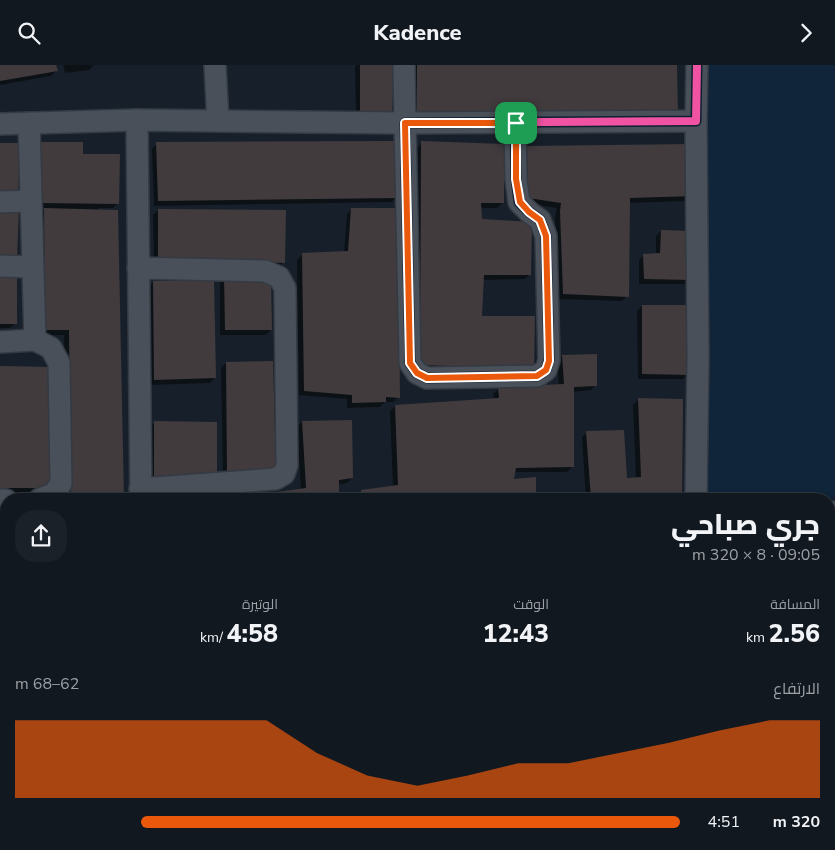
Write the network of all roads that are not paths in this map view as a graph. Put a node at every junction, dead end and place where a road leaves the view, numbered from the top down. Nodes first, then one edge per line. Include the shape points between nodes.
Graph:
1 (214, 65) edge
2 (404, 65) edge
3 (696, 65) edge
4 (137, 120) junction
5 (218, 121) junction
6 (696, 121) junction
7 (29, 123) junction
8 (405, 123) junction
9 (516, 123) junction
10 (0, 124) edge
11 (0, 201) edge
12 (31, 201) junction
13 (0, 266) edge
14 (32, 267) junction
15 (138, 268) junction
16 (35, 340) junction
17 (0, 341) edge
18 (54, 493) edge
19 (140, 493) edge
20 (149, 493) edge
21 (696, 493) edge

1 - 5 street
2 - 8 street
3 - 6 street
4 - 5 street
4 - 7 street
4 - 15 street
5 - 8 street
6 - 9 street
6 - 21 street
7 - 10 street
7 - 12 street
8 - 9 street
8 - 9 street via 410,363 417,373 427,378 537,376 546,370 549,361 546,236 540,220 520,202 516,179
11 - 12 street
12 - 14 street
13 - 14 street
14 - 16 street
15 - 19 street
15 - 20 street via 265,271 279,277 285,288 287,465 284,474 275,479
16 - 17 street
16 - 18 street via 51,348 59,363 61,484

